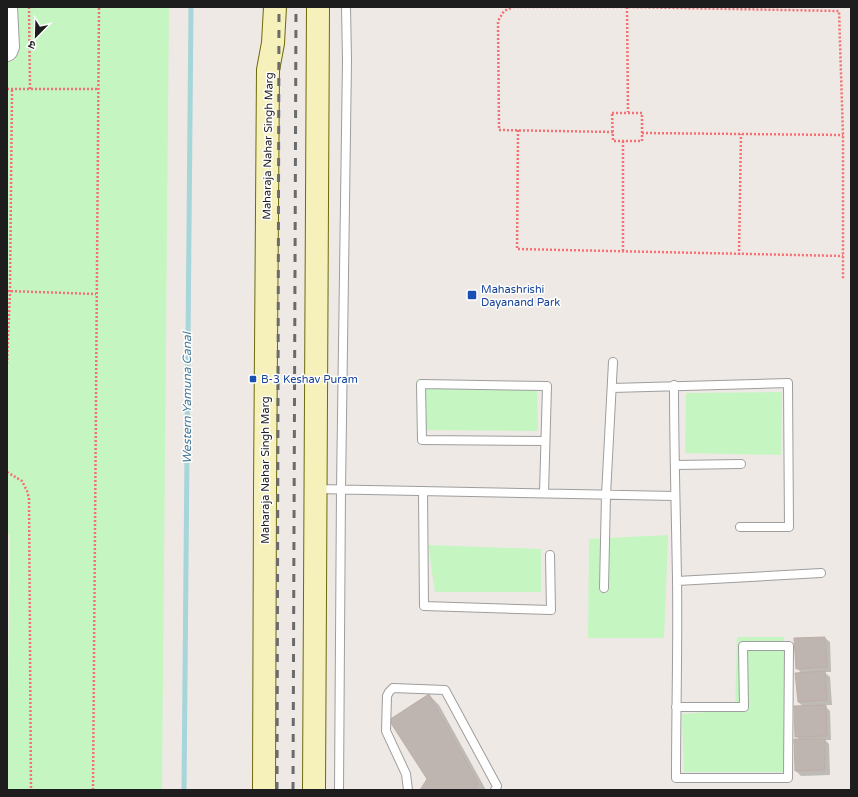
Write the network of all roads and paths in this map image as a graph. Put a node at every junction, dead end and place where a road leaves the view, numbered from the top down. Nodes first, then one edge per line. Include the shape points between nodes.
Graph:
1 (9, 7) edge
2 (29, 7) edge
3 (99, 7) edge
4 (263, 7) edge
5 (275, 7) edge
6 (318, 7) edge
7 (346, 7) edge
8 (627, 7) edge
9 (273, 43) junction
10 (7, 53) edge
11 (7, 89) edge
12 (12, 89) junction
13 (98, 89) junction
14 (30, 90) junction
15 (628, 113) junction
16 (518, 130) junction
17 (612, 132) junction
18 (642, 133) junction
19 (741, 134) junction
20 (843, 135) junction
21 (623, 141) junction
22 (624, 252) junction
23 (738, 255) junction
24 (842, 256) junction
25 (842, 279) dead end
26 (9, 291) edge
27 (96, 294) junction
28 (613, 362) dead end
29 (7, 364) edge
30 (674, 385) junction
31 (612, 388) junction
32 (545, 441) junction
33 (741, 464) dead end
34 (675, 465) junction
35 (7, 472) edge
36 (315, 489) junction
37 (341, 489) junction
38 (423, 491) junction
39 (544, 493) junction
40 (606, 495) junction
41 (675, 496) junction
42 (740, 527) dead end
43 (550, 555) dead end
44 (821, 573) dead end
45 (677, 581) junction
46 (604, 588) dead end
47 (676, 707) junction
48 (31, 790) edge
49 (93, 790) edge
50 (264, 790) edge
51 (314, 790) edge
52 (339, 790) edge
53 (408, 790) edge
54 (495, 790) edge

1 - 10 street via 10,48
2 - 14 path
3 - 13 path
4 - 9 main road
5 - 9 main road, Maharaja Nahar Singh Marg
6 - 36 main road
7 - 37 lane
8 - 15 path
8 - 16 path via 514,7 504,11 498,21 499,130
8 - 20 path via 839,11
9 - 50 main road, Maharaja Nahar Singh Marg via 268,78
11 - 12 path
12 - 14 path
12 - 26 path
13 - 14 path
13 - 27 path
15 - 17 path via 612,113
15 - 18 path via 642,112
16 - 17 path
16 - 22 path via 517,249
17 - 21 path via 613,141
18 - 19 path
18 - 21 path via 642,141
19 - 20 path
19 - 23 path
20 - 24 path
21 - 22 path
22 - 23 path
23 - 24 path
24 - 25 path
26 - 27 path
26 - 29 path
27 - 49 path
28 - 31 lane
30 - 31 lane
30 - 34 lane
30 - 42 lane via 788,383 789,527
31 - 40 lane
32 - 32 lane via 547,386 421,384 422,440
32 - 39 lane
33 - 34 lane
34 - 41 lane
35 - 48 path via 22,481 29,498
36 - 37 lane
36 - 51 main road
37 - 38 lane
37 - 52 lane
38 - 39 lane
38 - 43 lane via 424,606 551,610
39 - 40 lane
40 - 41 lane
40 - 46 lane
41 - 45 lane
44 - 45 lane
45 - 47 lane
47 - 47 lane via 744,707 743,646 790,646 788,778 676,778
53 - 54 lane via 406,774 386,731 387,696 394,688 445,690 497,786

